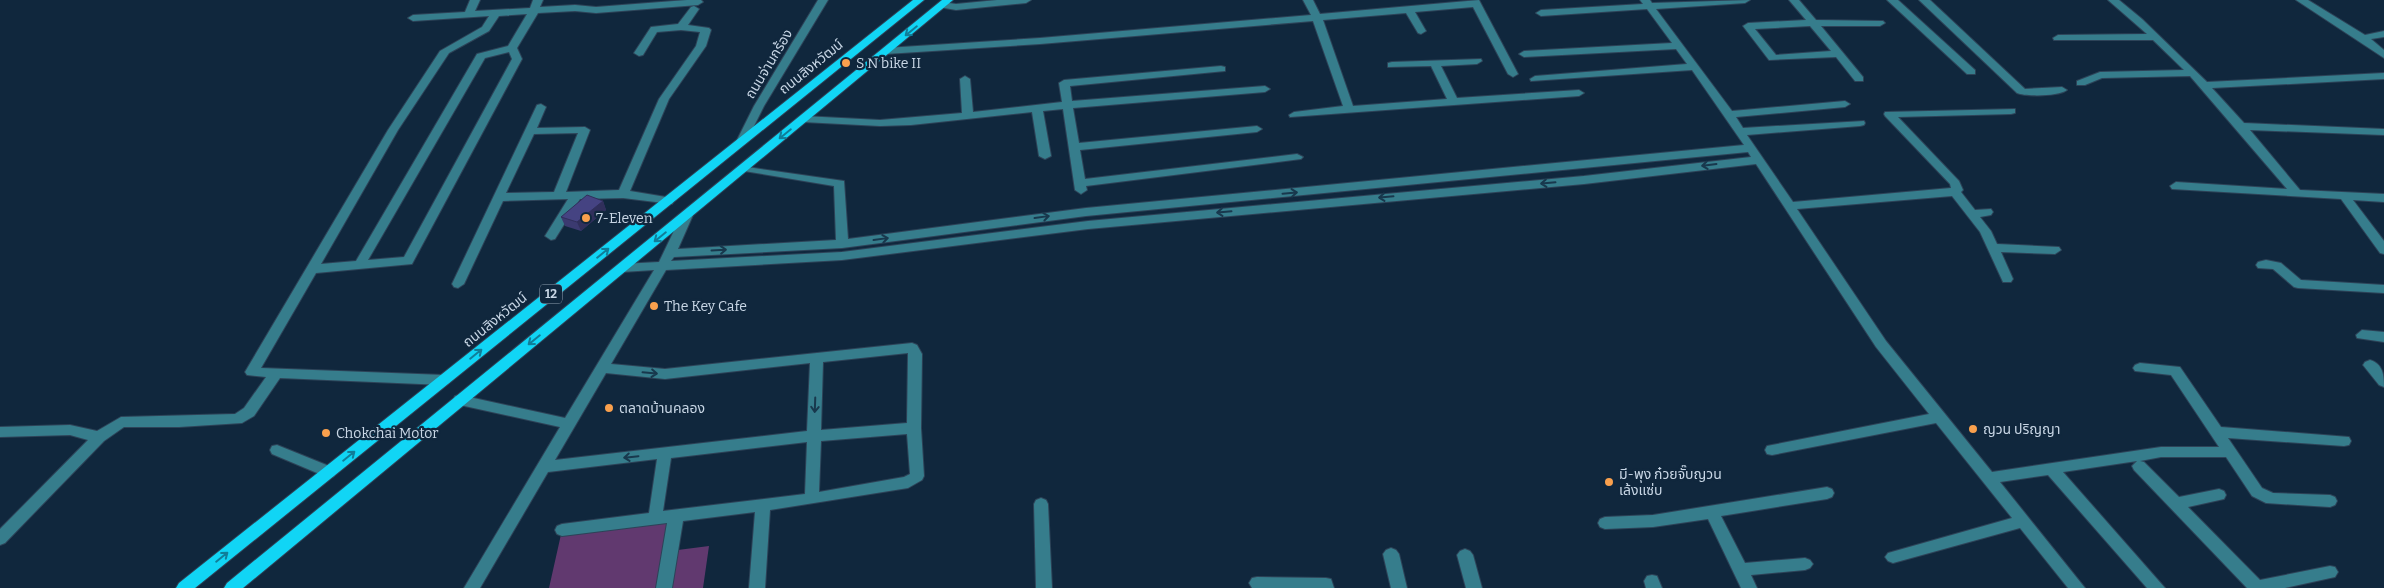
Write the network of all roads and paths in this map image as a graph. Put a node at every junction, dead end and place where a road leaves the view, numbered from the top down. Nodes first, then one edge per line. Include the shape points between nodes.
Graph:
1 (475, 0) edge
2 (823, 0) edge
3 (918, 0) edge
4 (1026, 0) edge
5 (1308, 0) edge
6 (1745, 0) edge
7 (1794, 0) edge
8 (1892, 0) edge
9 (1924, 0) edge
10 (2113, 0) edge
11 (2300, 0) edge
12 (945, 2) edge
13 (1475, 2) edge
14 (1648, 3) edge
15 (536, 5) edge
16 (1409, 10) junction
17 (496, 13) junction
18 (1541, 13) dead end
19 (468, 15) junction
20 (413, 18) dead end
21 (1318, 18) junction
22 (1813, 23) junction
23 (1880, 23) dead end
24 (681, 27) junction
25 (1421, 31) dead end
26 (2384, 34) edge
27 (2156, 37) junction
28 (2058, 38) dead end
29 (2363, 38) junction
30 (1680, 46) junction
31 (512, 48) junction
32 (886, 51) junction
33 (639, 54) dead end
34 (1524, 54) dead end
35 (1840, 54) junction
36 (2384, 55) edge
37 (1478, 61) dead end
38 (1434, 63) junction
39 (1392, 65) dead end
40 (1694, 67) junction
41 (1221, 69) dead end
42 (1971, 72) dead end
43 (1513, 74) dead end
44 (2193, 74) junction
45 (2384, 76) edge
46 (964, 79) dead end
47 (1535, 79) dead end
48 (1859, 79) dead end
49 (2081, 83) dead end
50 (2204, 84) junction
51 (1265, 89) dead end
52 (2062, 90) dead end
53 (1579, 93) dead end
54 (1454, 102) junction
55 (1845, 104) dead end
56 (1067, 105) junction
57 (541, 107) dead end
58 (1037, 108) junction
59 (1349, 109) junction
60 (2011, 111) dead end
61 (1294, 115) dead end
62 (1728, 115) junction
63 (968, 116) junction
64 (803, 119) junction
65 (1860, 123) dead end
66 (2242, 126) junction
67 (1257, 129) dead end
68 (530, 131) junction
69 (1739, 132) junction
70 (2381, 135) edge
71 (740, 142) junction
72 (1074, 147) junction
73 (1750, 148) junction
74 (1045, 156) dead end
75 (1297, 158) dead end
76 (1758, 160) junction
77 (744, 168) junction
78 (2176, 186) dead end
79 (1954, 191) junction
80 (2296, 193) junction
81 (623, 194) junction
82 (559, 195) junction
83 (576, 195) junction
84 (2344, 196) junction
85 (499, 197) junction
86 (2384, 198) edge
87 (668, 201) junction
88 (1789, 206) junction
89 (1987, 212) dead end
90 (1973, 214) junction
91 (687, 215) junction
92 (551, 236) dead end
93 (842, 244) junction
94 (2382, 246) edge
95 (1994, 248) junction
96 (2055, 250) dead end
97 (670, 253) junction
98 (360, 264) junction
99 (2262, 265) dead end
100 (662, 266) junction
101 (622, 268) junction
102 (312, 269) junction
103 (2007, 279) dead end
104 (458, 284) dead end
105 (2384, 289) edge
106 (2362, 334) dead end
107 (2384, 336) edge
108 (817, 357) junction
109 (2370, 365) dead end
110 (601, 368) junction
111 (2140, 368) dead end
112 (276, 373) junction
113 (444, 380) junction
114 (2384, 382) edge
115 (460, 400) junction
116 (1939, 417) junction
117 (568, 424) junction
118 (914, 428) junction
119 (0, 432) edge
120 (2217, 432) junction
121 (814, 436) junction
122 (99, 437) junction
123 (2344, 441) dead end
124 (277, 450) dead end
125 (1772, 450) dead end
126 (2230, 452) junction
127 (665, 454) junction
128 (2138, 466) dead end
129 (543, 467) junction
130 (2052, 468) junction
131 (328, 472) junction
132 (1988, 478) junction
133 (1827, 493) dead end
134 (2219, 495) dead end
135 (812, 499) junction
136 (2330, 502) dead end
137 (1041, 504) dead end
138 (2175, 504) junction
139 (763, 506) junction
140 (1712, 512) junction
141 (676, 516) junction
142 (655, 519) junction
143 (2023, 521) junction
144 (1605, 523) dead end
145 (562, 530) dead end
146 (0, 538) edge
147 (1391, 554) dead end
148 (1465, 555) dead end
149 (1893, 558) dead end
150 (1805, 564) dead end
151 (1741, 570) junction
152 (2330, 572) dead end
153 (1257, 583) dead end
154 (184, 588) edge
155 (232, 588) edge
156 (472, 588) edge
157 (664, 588) edge
158 (757, 588) edge
159 (1044, 588) edge
160 (1326, 588) edge
161 (1399, 588) edge
162 (1474, 588) edge
163 (1749, 588) edge
164 (2077, 588) edge
165 (2156, 588) edge
166 (2257, 588) edge

1 - 19 street
2 - 71 street, ถนนจ่านกร้อง
3 - 71 main road, ถนนสิงหวัฒน์ / 12
4 - 12 street via 956,6
5 - 21 street
6 - 14 street
7 - 22 street
8 - 42 street
9 - 52 street via 2021,91
10 - 27 street
11 - 29 street
12 -> 32 main road, 12
13 - 16 street
13 - 43 street
14 - 18 street
14 - 30 street
15 - 17 street
15 - 24 street via 596,10 696,5
15 - 31 street
16 - 21 street
16 - 25 street
17 - 19 street
17 - 102 street via 486,29 445,51 392,130
19 - 20 street
21 - 32 street
21 - 59 street
22 - 23 street
22 - 35 street
22 - 35 street via 1748,26 1773,58
24 - 33 street via 654,29
24 - 81 street via 706,30 701,46 664,99
26 - 29 street
27 - 28 street
27 - 44 street
29 - 36 street
30 - 34 street
30 - 40 street
31 - 98 street via 481,56
31 - 98 street via 517,59 408,261
32 - 64 main road, 12
35 - 48 street
37 - 38 street
38 - 39 street
38 - 54 street
40 - 47 street
40 - 62 street
41 - 56 street via 1064,83
44 - 49 street via 2100,75
44 - 50 street
45 - 50 street
46 - 63 street
50 - 66 street
51 - 56 street
53 - 54 street
54 - 59 street
55 - 62 street
56 - 58 street
56 - 72 street
57 - 68 street
58 - 63 street
58 - 74 street
59 - 61 street
60 - 79 street via 1889,114 1956,183 1957,190
62 - 69 street
63 - 64 street via 880,124
64 -> 77 main road, 12
65 - 69 street
66 - 70 street
66 - 80 street
67 - 72 street
68 - 82 street via 584,130
68 - 85 street
69 - 73 street
71 - 87 main road, ถนนสิงหวัฒน์ / 12
72 - 75 street via 1081,186
73 - 76 street
93 -> 73 street via 1086,212
76 - 88 street
76 -> 100 street via 1584,180 1088,225 842,256
77 - 91 main road, 12
77 - 93 street via 840,183
78 - 80 street
79 - 88 street
79 - 90 street
80 - 84 street
81 - 83 street
81 - 87 street
82 - 83 street
82 - 85 street
83 - 92 street
84 - 86 street
84 - 94 street
85 - 104 street
113 -> 87 main road, ถนนสิงหวัฒน์ / 12
88 - 116 street via 1881,344
89 - 90 street
90 - 95 street
91 - 97 street
91 -> 101 main road, 12
97 -> 93 street
95 - 96 street
95 - 103 street
97 - 100 street
98 - 102 street
99 - 105 street via 2277,266 2298,284
100 - 101 street
100 - 110 street
101 -> 115 main road, 12
102 - 112 street via 252,372
106 - 107 street
110 -> 108 street via 665,374
108 - 118 street via 913,349
108 -> 121 street
109 - 114 street
110 - 117 street
111 - 120 street via 2176,370
112 - 113 street
112 - 122 street via 252,409 242,417 230,420 121,422
131 -> 113 main road, ถนนสิงหวัฒน์ / 12
115 - 117 street
115 - 155 main road, 12
116 - 125 street
116 - 132 street
117 - 129 street
118 - 121 street
118 - 135 street via 918,473 915,479
119 - 122 street via 70,430
120 - 123 street
120 - 126 street
121 - 127 street
121 - 135 street
122 - 146 street
124 - 131 street
126 - 130 street via 2161,452
126 - 136 street via 2263,496
127 -> 129 street
127 - 142 street
128 - 138 street
129 - 156 street
130 - 132 street
130 - 165 street
154 -> 131 main road, ถนนสิงหวัฒน์ / 12
132 - 143 street
133 - 140 street
134 - 138 street
135 - 139 street
137 - 159 street
138 - 166 street
139 - 141 street
139 - 158 street
140 - 144 street via 1652,521
140 - 151 street
141 - 142 street
141 - 157 street
142 - 145 street
143 - 149 street
143 - 164 street
147 - 161 street
148 - 162 street
150 - 151 street
151 - 163 street
152 - 166 street
153 - 160 street via 1326,584

